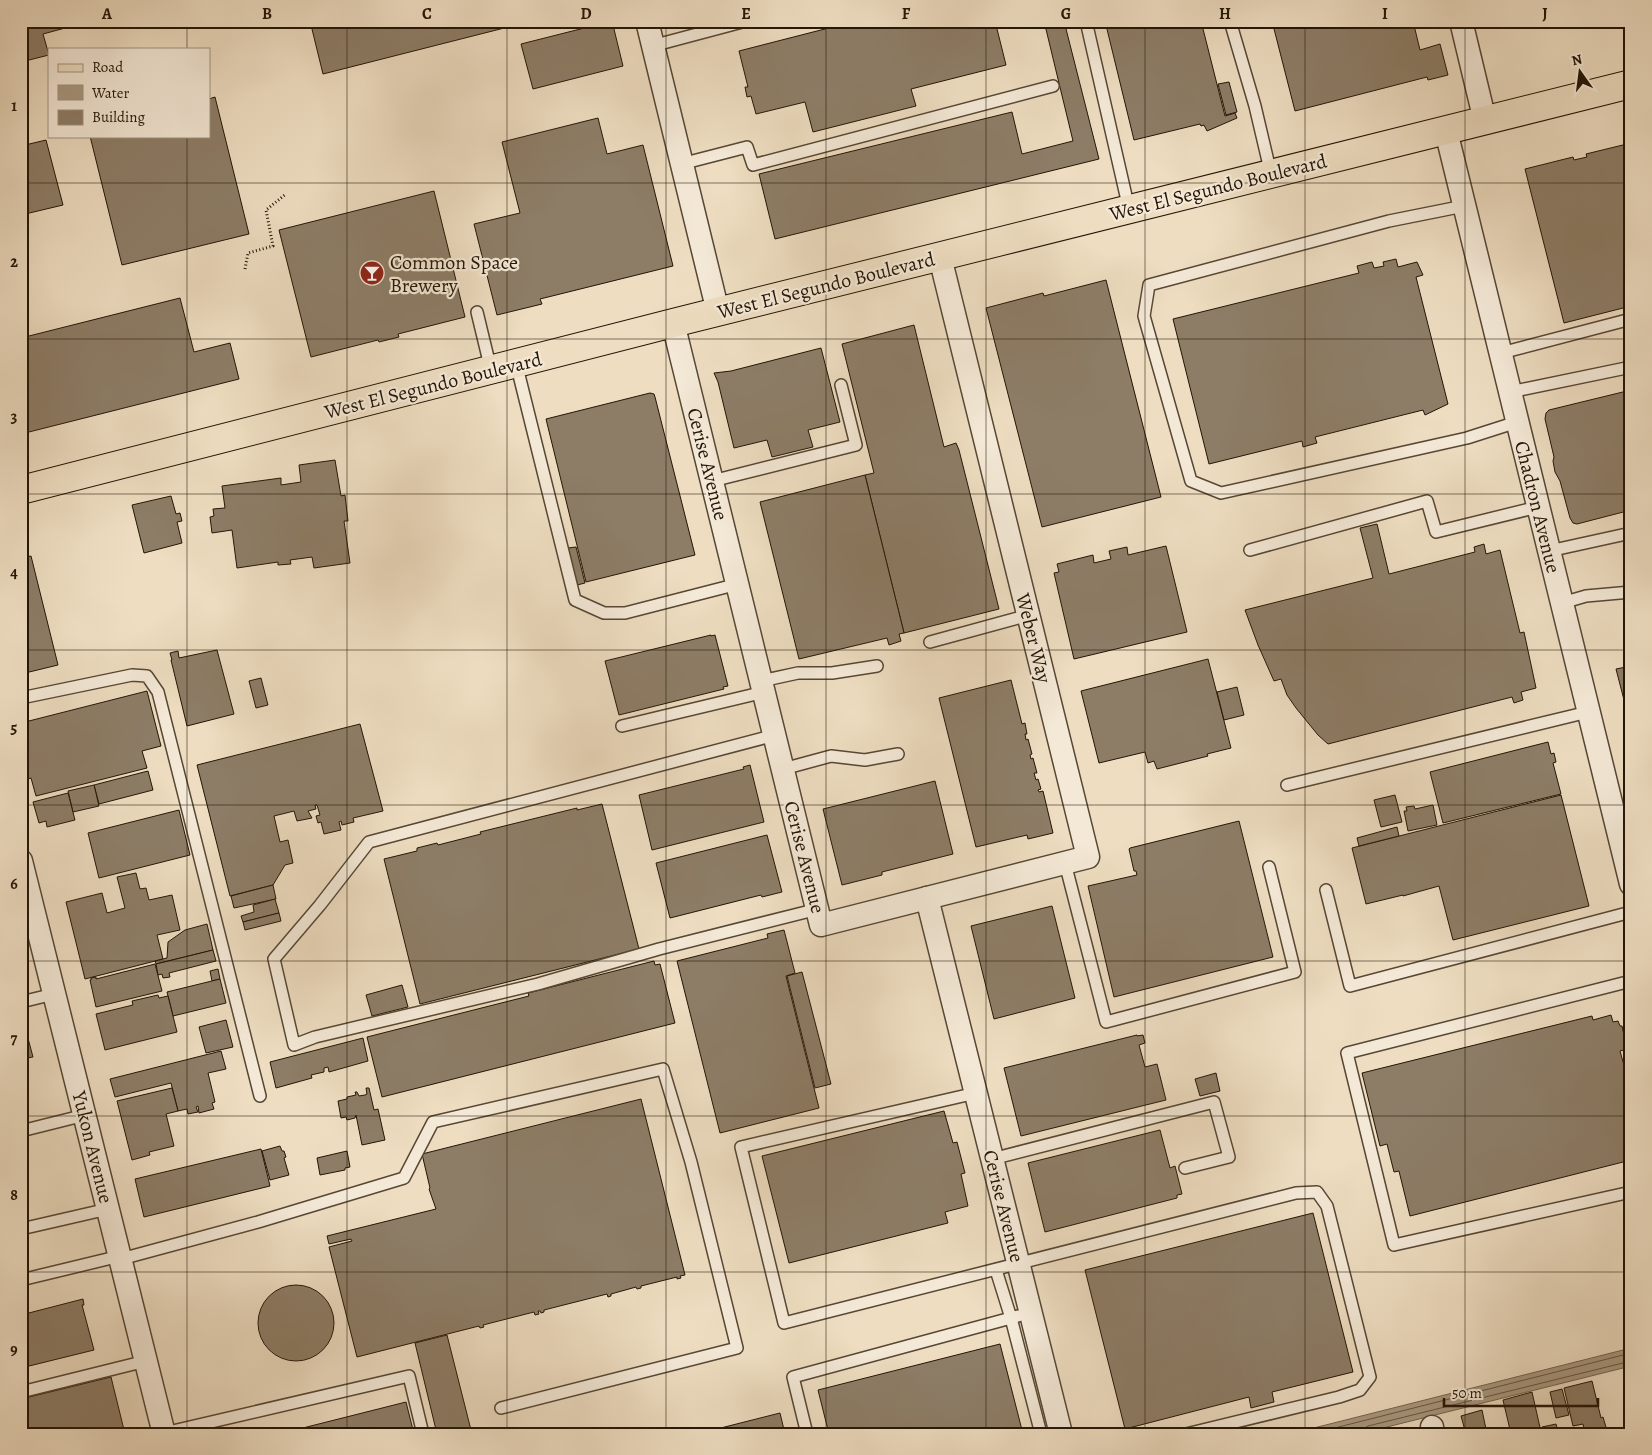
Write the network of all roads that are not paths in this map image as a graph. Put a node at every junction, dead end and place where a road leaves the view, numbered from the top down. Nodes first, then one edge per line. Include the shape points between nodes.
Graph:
1 (647, 21) edge
2 (746, 21) edge
3 (1086, 21) edge
4 (1230, 21) edge
5 (1461, 21) edge
6 (652, 46) junction
7 (1631, 84) edge
8 (1053, 86) dead end
9 (1485, 121) junction
10 (1446, 131) junction
11 (681, 164) junction
12 (1272, 174) junction
13 (1464, 206) junction
14 (1129, 210) junction
15 (940, 257) junction
16 (477, 312) dead end
17 (718, 312) junction
18 (1631, 319) edge
19 (673, 323) junction
20 (1501, 353) junction
21 (504, 367) junction
22 (1631, 367) edge
23 (841, 385) dead end
24 (1510, 392) junction
25 (1517, 422) junction
26 (712, 480) junction
27 (21, 490) edge
28 (1538, 507) junction
29 (1631, 533) edge
30 (1250, 550) dead end
31 (1549, 551) junction
32 (738, 584) junction
33 (1631, 592) edge
34 (1562, 603) junction
35 (1028, 614) junction
36 (930, 642) dead end
37 (877, 666) dead end
38 (763, 686) junction
39 (21, 698) edge
40 (1588, 712) junction
41 (622, 726) dead end
42 (775, 735) junction
43 (898, 754) dead end
44 (783, 769) junction
45 (1287, 785) dead end
46 (21, 861) edge
47 (1065, 863) junction
48 (1269, 867) dead end
49 (1631, 884) edge
50 (1326, 890) dead end
51 (927, 898) junction
52 (818, 909) junction
53 (1631, 912) edge
54 (1631, 981) edge
55 (54, 994) junction
56 (21, 1002) edge
57 (976, 1093) junction
58 (260, 1096) dead end
59 (85, 1115) junction
60 (21, 1131) edge
61 (992, 1159) junction
62 (1185, 1168) dead end
63 (1631, 1192) edge
64 (108, 1209) junction
65 (21, 1229) edge
66 (120, 1257) junction
67 (1018, 1265) junction
68 (996, 1270) junction
69 (21, 1280) edge
70 (1021, 1315) junction
71 (146, 1361) junction
72 (21, 1392) edge
73 (501, 1408) dead end
74 (164, 1433) edge
75 (423, 1434) edge
76 (806, 1434) edge
77 (1041, 1434) edge
78 (1061, 1434) edge
79 (1186, 1434) edge

1 - 6 street
2 - 6 lane
3 - 14 lane
4 - 12 lane
5 - 9 street
6 - 11 street
7 - 9 main road, West El Segundo Boulevard
8 - 11 lane via 753,165 747,147
9 - 10 main road, West El Segundo Boulevard
10 - 12 main road, West El Segundo Boulevard
10 - 13 street, Chadron Avenue
11 - 17 street
12 - 14 main road, West El Segundo Boulevard
13 - 20 street, Chadron Avenue
13 - 25 lane via 1389,221 1149,285 1144,316 1191,481 1221,493 1467,438
14 - 15 main road, West El Segundo Boulevard
15 - 17 main road, West El Segundo Boulevard
15 - 35 street, Weber Way
16 - 21 lane
17 - 19 main road, West El Segundo Boulevard
18 - 20 lane
19 - 21 main road, West El Segundo Boulevard
19 - 26 street, Cerise Avenue
20 - 24 street, Chadron Avenue
21 - 27 main road, West El Segundo Boulevard
21 - 32 lane via 576,600 604,613 625,613
22 - 24 lane
23 - 26 lane via 856,445
24 - 25 street, Chadron Avenue
25 - 28 street, Chadron Avenue
26 - 32 street, Cerise Avenue
28 - 30 lane via 1436,532 1428,501
28 - 31 street, Chadron Avenue
29 - 31 lane
31 - 34 street, Chadron Avenue
32 - 38 street, Cerise Avenue
33 - 34 lane via 1586,596
34 - 40 street, Chadron Avenue
35 - 36 lane
35 - 47 street, Weber Way via 1088,857
37 - 38 lane via 832,673 798,673
38 - 41 lane
38 - 42 street, Cerise Avenue
39 - 58 lane via 132,675 148,676 158,692
40 - 45 lane
40 - 49 street, Chadron Avenue
42 - 44 street, Cerise Avenue
42 - 52 lane via 369,842 274,959 294,1044 538,984 659,949
43 - 44 lane via 865,760 831,756
44 - 52 street, Cerise Avenue
46 - 55 street, Yukon Avenue
47 - 48 lane via 1106,1022 1295,972
47 - 51 street, Weber Way
50 - 53 lane via 1350,986
51 - 52 street, Cerise Avenue via 821,924
51 - 57 street, Cerise Avenue
54 - 63 lane via 1346,1053 1394,1245
55 - 56 lane
55 - 59 street, Yukon Avenue
57 - 61 street, Cerise Avenue
57 - 68 lane via 742,1147 784,1323
59 - 60 lane
59 - 64 street, Yukon Avenue
61 - 62 lane via 1214,1102 1229,1157
61 - 67 street, Cerise Avenue
64 - 65 lane
64 - 66 street, Yukon Avenue
66 - 69 lane
66 - 71 street, Yukon Avenue
66 - 73 lane via 258,1222 404,1178 433,1122 663,1069 691,1162 737,1348
67 - 68 lane
67 - 70 street, Cerise Avenue
67 - 79 lane via 1296,1193 1317,1192 1328,1206 1370,1377 1360,1390 1338,1397
68 - 70 lane
70 - 76 lane via 793,1377
70 - 77 lane
70 - 78 street, Cerise Avenue
71 - 72 lane
71 - 74 street, Yukon Avenue
74 - 75 lane via 409,1376

